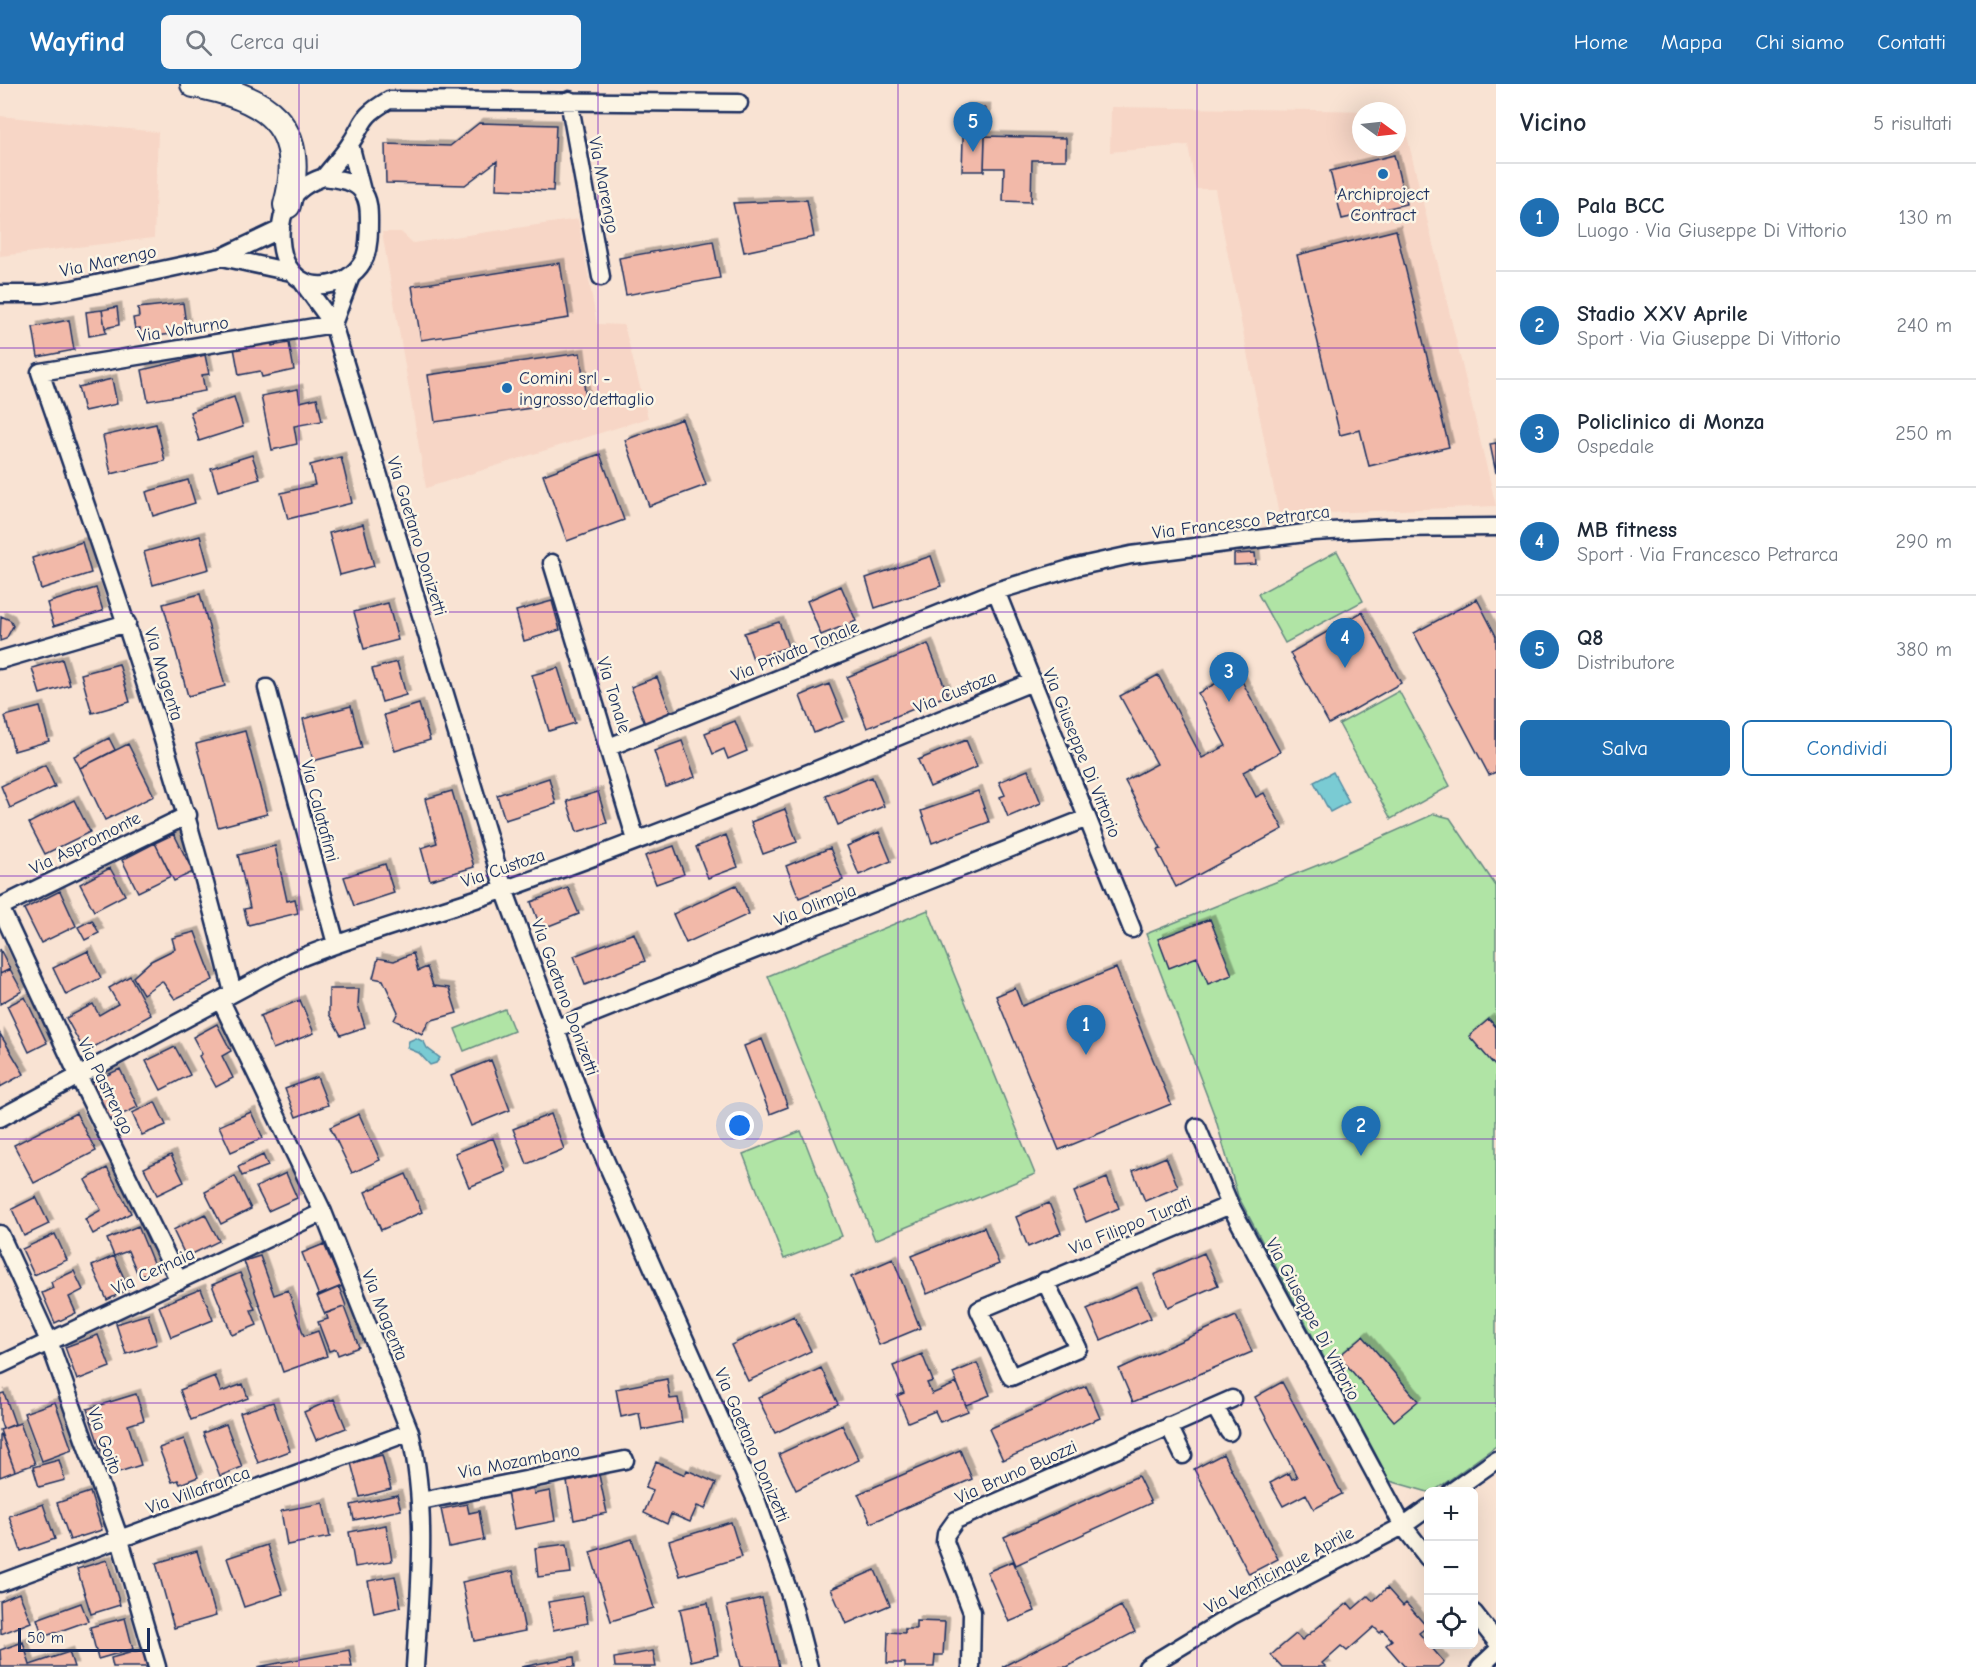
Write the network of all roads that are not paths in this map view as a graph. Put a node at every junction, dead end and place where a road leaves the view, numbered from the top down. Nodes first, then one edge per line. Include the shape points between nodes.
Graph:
1 (194, 84) edge
2 (568, 100) junction
3 (739, 103) dead end
4 (350, 144) junction
5 (324, 177) junction
6 (362, 191) junction
7 (288, 205) junction
8 (281, 229) junction
9 (222, 257) junction
10 (296, 276) junction
11 (351, 276) junction
12 (602, 277) dead end
13 (0, 294) edge
14 (333, 324) junction
15 (40, 372) joint
16 (1496, 527) edge
17 (552, 563) dead end
18 (996, 591) junction
19 (127, 623) junction
20 (0, 660) edge
21 (1032, 682) junction
22 (267, 688) dead end
23 (609, 747) junction
24 (188, 815) junction
25 (1087, 818) junction
26 (636, 840) junction
27 (504, 889) junction
28 (0, 907) edge
29 (1132, 929) dead end
30 (336, 944) junction
31 (227, 997) junction
32 (557, 1028) junction
33 (78, 1075) junction
34 (0, 1118) edge
35 (1197, 1127) dead end
36 (1230, 1206) junction
37 (323, 1212) junction
38 (0, 1234) edge
39 (179, 1281) junction
40 (1045, 1281) junction
41 (49, 1341) junction
42 (0, 1365) edge
43 (1232, 1399) dead end
44 (1215, 1407) junction
45 (1169, 1426) junction
46 (410, 1432) junction
47 (1229, 1432) dead end
48 (1183, 1455) dead end
49 (626, 1460) dead end
50 (1496, 1460) edge
51 (1457, 1487) edge
52 (421, 1501) junction
53 (1424, 1511) edge
54 (1403, 1526) junction
55 (120, 1540) junction
56 (1424, 1553) edge
57 (0, 1583) edge
58 (1478, 1619) edge
59 (1496, 1641) edge
60 (1496, 1652) edge
61 (157, 1667) edge
62 (415, 1667) edge
63 (809, 1667) edge
64 (971, 1667) edge
65 (1147, 1667) edge
66 (1479, 1667) edge

1 - 7 highway via 222,89 272,113 291,148 294,181
2 - 3 street
2 - 4 street via 388,100 368,113
2 - 12 street, Via Marengo
4 - 5 street
4 - 6 street
5 - 6 street via 352,184
5 - 7 street via 309,183
6 - 11 street via 369,206 369,241 364,259
7 - 8 street
8 - 9 street, Via Marengo
8 - 10 street via 285,259
9 - 10 street, Via Marengo
9 - 13 street, Via Marengo via 73,289
10 - 11 street via 316,286 334,284
10 - 14 street, Via Gaetano Donizetti
11 - 14 street
14 - 15 street, Via Volturno
14 - 27 street, Via Gaetano Donizetti
15 - 19 street, Via Magenta
16 - 18 street, Via Francesco Petrarca via 1373,528 1214,543 1076,567
17 - 23 street, Via Tonale
18 - 21 street, Via Giuseppe Di Vittorio
18 - 23 street, Via Privata Tonale
19 - 20 street
19 - 24 street, Via Magenta
21 - 25 street, Via Giuseppe Di Vittorio
21 - 26 street, Via Custoza
22 - 30 street, Via Calatafimi
23 - 26 street, Via Tonale
24 - 28 street, Via Aspromonte
24 - 31 street, Via Magenta
25 - 29 street, Via Giuseppe Di Vittorio
25 - 32 street, Via Olimpia
26 - 27 street, Via Custoza
27 - 30 street, Via Custoza
27 - 32 street, Via Gaetano Donizetti
28 - 33 street, Via Pastrengo
30 - 31 street, Via Custoza via 296,960
31 - 33 street, Via Custoza
31 - 37 street, Via Magenta
32 - 63 street, Via Gaetano Donizetti via 598,1144 757,1502 791,1598
33 - 34 street, Via Custoza
33 - 39 street, Via Pastrengo
35 - 36 street, Via Giuseppe Di Vittorio
36 - 40 street, Via Filippo Turati
36 - 54 street, Via Giuseppe Di Vittorio
37 - 39 street, Via Cernaia
37 - 46 street, Via Magenta
38 - 41 street, Via Goito
39 - 41 street, Via Cernaia
40 - 40 street, Via Filippo Turati via 979,1310 1011,1377 1078,1348
41 - 42 street, Via Cernaia
41 - 55 street, Via Goito
43 - 44 street, Via Bruno Buozzi
44 - 45 street, Via Bruno Buozzi
44 - 47 street
45 - 48 street
45 - 64 street, Via Bruno Buozzi via 950,1526 946,1548 972,1612
46 - 52 street, Via Magenta
46 - 55 street, Via Villafranca
49 - 52 street, Via Mozambano
50 - 51 street
52 - 62 street, Via Magenta
53 - 54 street, Via Venticinque Aprile
54 - 56 street, Via Giuseppe Di Vittorio
54 - 65 street, Via Venticinque Aprile via 1231,1616
55 - 57 street, Via Villafranca
55 - 61 street, Via Goito
58 - 59 street
60 - 66 street

